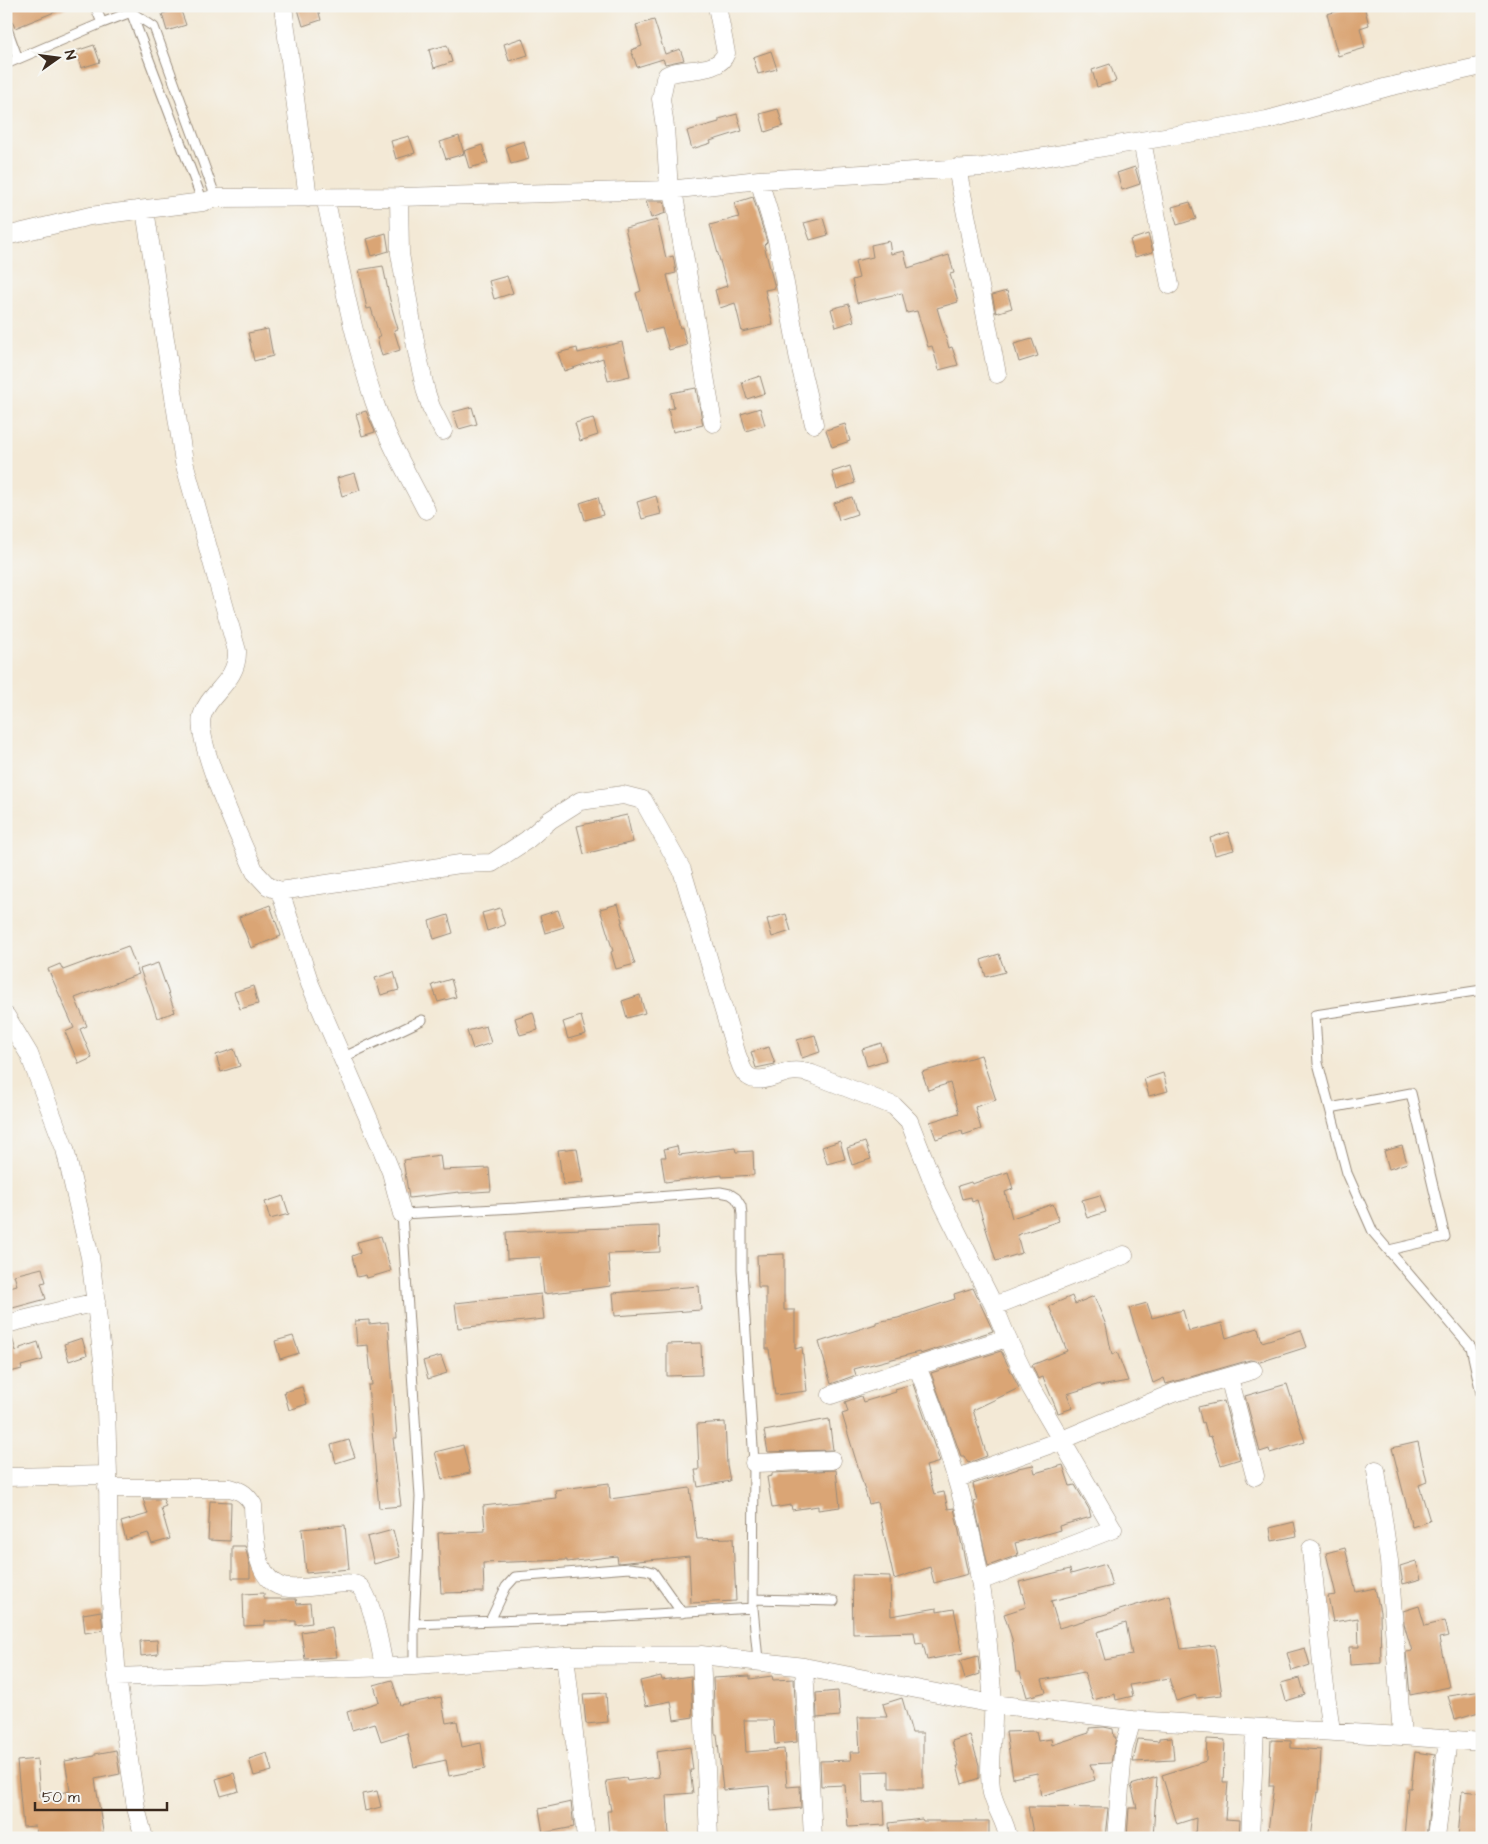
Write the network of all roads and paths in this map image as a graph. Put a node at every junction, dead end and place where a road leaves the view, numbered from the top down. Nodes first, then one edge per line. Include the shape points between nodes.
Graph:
1 (95, 6) edge
2 (284, 6) edge
3 (717, 6) edge
4 (131, 12) junction
5 (102, 22) junction
6 (6, 26) edge
7 (18, 59) junction
8 (6, 64) edge
9 (1482, 66) edge
10 (1142, 141) junction
11 (957, 168) junction
12 (759, 180) junction
13 (671, 190) junction
14 (317, 197) junction
15 (399, 197) junction
16 (209, 200) junction
17 (145, 210) junction
18 (6, 236) edge
19 (1170, 285) dead end
20 (997, 374) dead end
21 (713, 423) dead end
22 (814, 424) dead end
23 (444, 431) dead end
24 (426, 510) dead end
25 (280, 891) junction
26 (1482, 990) edge
27 (6, 1016) edge
28 (422, 1020) dead end
29 (342, 1058) junction
30 (1330, 1108) junction
31 (402, 1214) junction
32 (1389, 1250) junction
33 (1124, 1255) dead end
34 (96, 1302) junction
35 (994, 1306) junction
36 (6, 1324) edge
37 (1007, 1338) junction
38 (917, 1366) junction
39 (1253, 1370) dead end
40 (1229, 1377) junction
41 (831, 1395) dead end
42 (1482, 1398) edge
43 (1062, 1440) junction
44 (832, 1460) dead end
45 (754, 1463) junction
46 (1376, 1470) dead end
47 (1255, 1476) dead end
48 (6, 1477) edge
49 (958, 1478) junction
50 (108, 1482) junction
51 (1311, 1549) dead end
52 (980, 1581) junction
53 (834, 1601) dead end
54 (753, 1604) junction
55 (682, 1614) junction
56 (490, 1621) junction
57 (414, 1624) junction
58 (701, 1654) junction
59 (564, 1656) junction
60 (758, 1660) junction
61 (414, 1666) junction
62 (804, 1666) junction
63 (384, 1667) junction
64 (117, 1677) junction
65 (993, 1704) junction
66 (1132, 1720) junction
67 (1255, 1728) junction
68 (1331, 1731) junction
69 (1402, 1736) junction
70 (1448, 1739) junction
71 (1482, 1742) edge
72 (144, 1838) edge
73 (586, 1838) edge
74 (709, 1838) edge
75 (813, 1838) edge
76 (1008, 1838) edge
77 (1116, 1838) edge
78 (1250, 1838) edge
79 (1436, 1838) edge

1 - 5 lane
2 - 14 street
3 - 13 street via 726,53 724,58 713,67 672,72 665,80 661,99
4 - 5 lane
4 - 16 lane
4 - 16 lane via 154,27
5 - 7 lane
6 - 7 lane
7 - 8 lane
9 - 10 street via 1388,87 1267,120
10 - 11 street via 984,167
10 - 19 street
11 - 12 street
11 - 20 street
12 - 13 street
12 - 22 street via 777,240
13 - 15 street
13 - 21 street
14 - 15 street
14 - 16 street
14 - 24 street via 374,400
15 - 23 street via 400,254 417,352 431,407
16 - 17 street
17 - 18 street via 90,216
17 - 25 street via 184,462 237,650 238,660 233,672 206,708 202,735 208,760 255,872 268,886
25 - 29 street via 310,984
25 - 35 street via 460,864 492,863 580,801 623,795 642,800 682,870 737,1055 748,1076 769,1078 802,1071 894,1106 902,1112 909,1120 937,1192
26 - 30 lane via 1315,1015 1318,1063
27 - 34 street via 29,1054 65,1149 90,1257
28 - 29 lane
29 - 31 street via 391,1172
30 - 32 lane via 1347,1173 1373,1232
30 - 32 lane via 1411,1093 1445,1237
31 - 45 lane via 720,1192 736,1198 742,1216 742,1270
31 - 57 lane via 420,1497
32 - 42 lane via 1471,1347
33 - 35 street
34 - 36 street
34 - 50 street via 105,1376
35 - 37 street
37 - 38 street
37 - 43 street via 1031,1388
38 - 41 street
38 - 49 street
39 - 40 street
40 - 43 street via 1173,1393
40 - 47 street
43 - 49 street
43 - 52 street via 1113,1529
44 - 45 street
45 - 54 lane
46 - 69 street via 1389,1561
48 - 50 street
49 - 52 street
50 - 63 street via 241,1491 252,1505 257,1550 264,1574 286,1588 348,1583 360,1587 376,1627
50 - 64 street via 109,1577
51 - 68 street
52 - 65 street
53 - 54 lane
54 - 55 lane
54 - 60 lane
55 - 56 lane
55 - 56 lane via 653,1572 629,1568 515,1577 506,1587
56 - 57 lane
57 - 61 lane
58 - 59 street
58 - 60 street
58 - 74 street
59 - 61 street
59 - 73 street
60 - 62 street
61 - 63 street
62 - 65 street
62 - 75 street
63 - 64 street
64 - 72 street via 136,1808
65 - 66 street
65 - 76 street via 990,1787
66 - 67 street
66 - 77 street via 1123,1751
67 - 68 street
67 - 78 street
68 - 69 street
69 - 70 street
70 - 71 street
70 - 79 street

